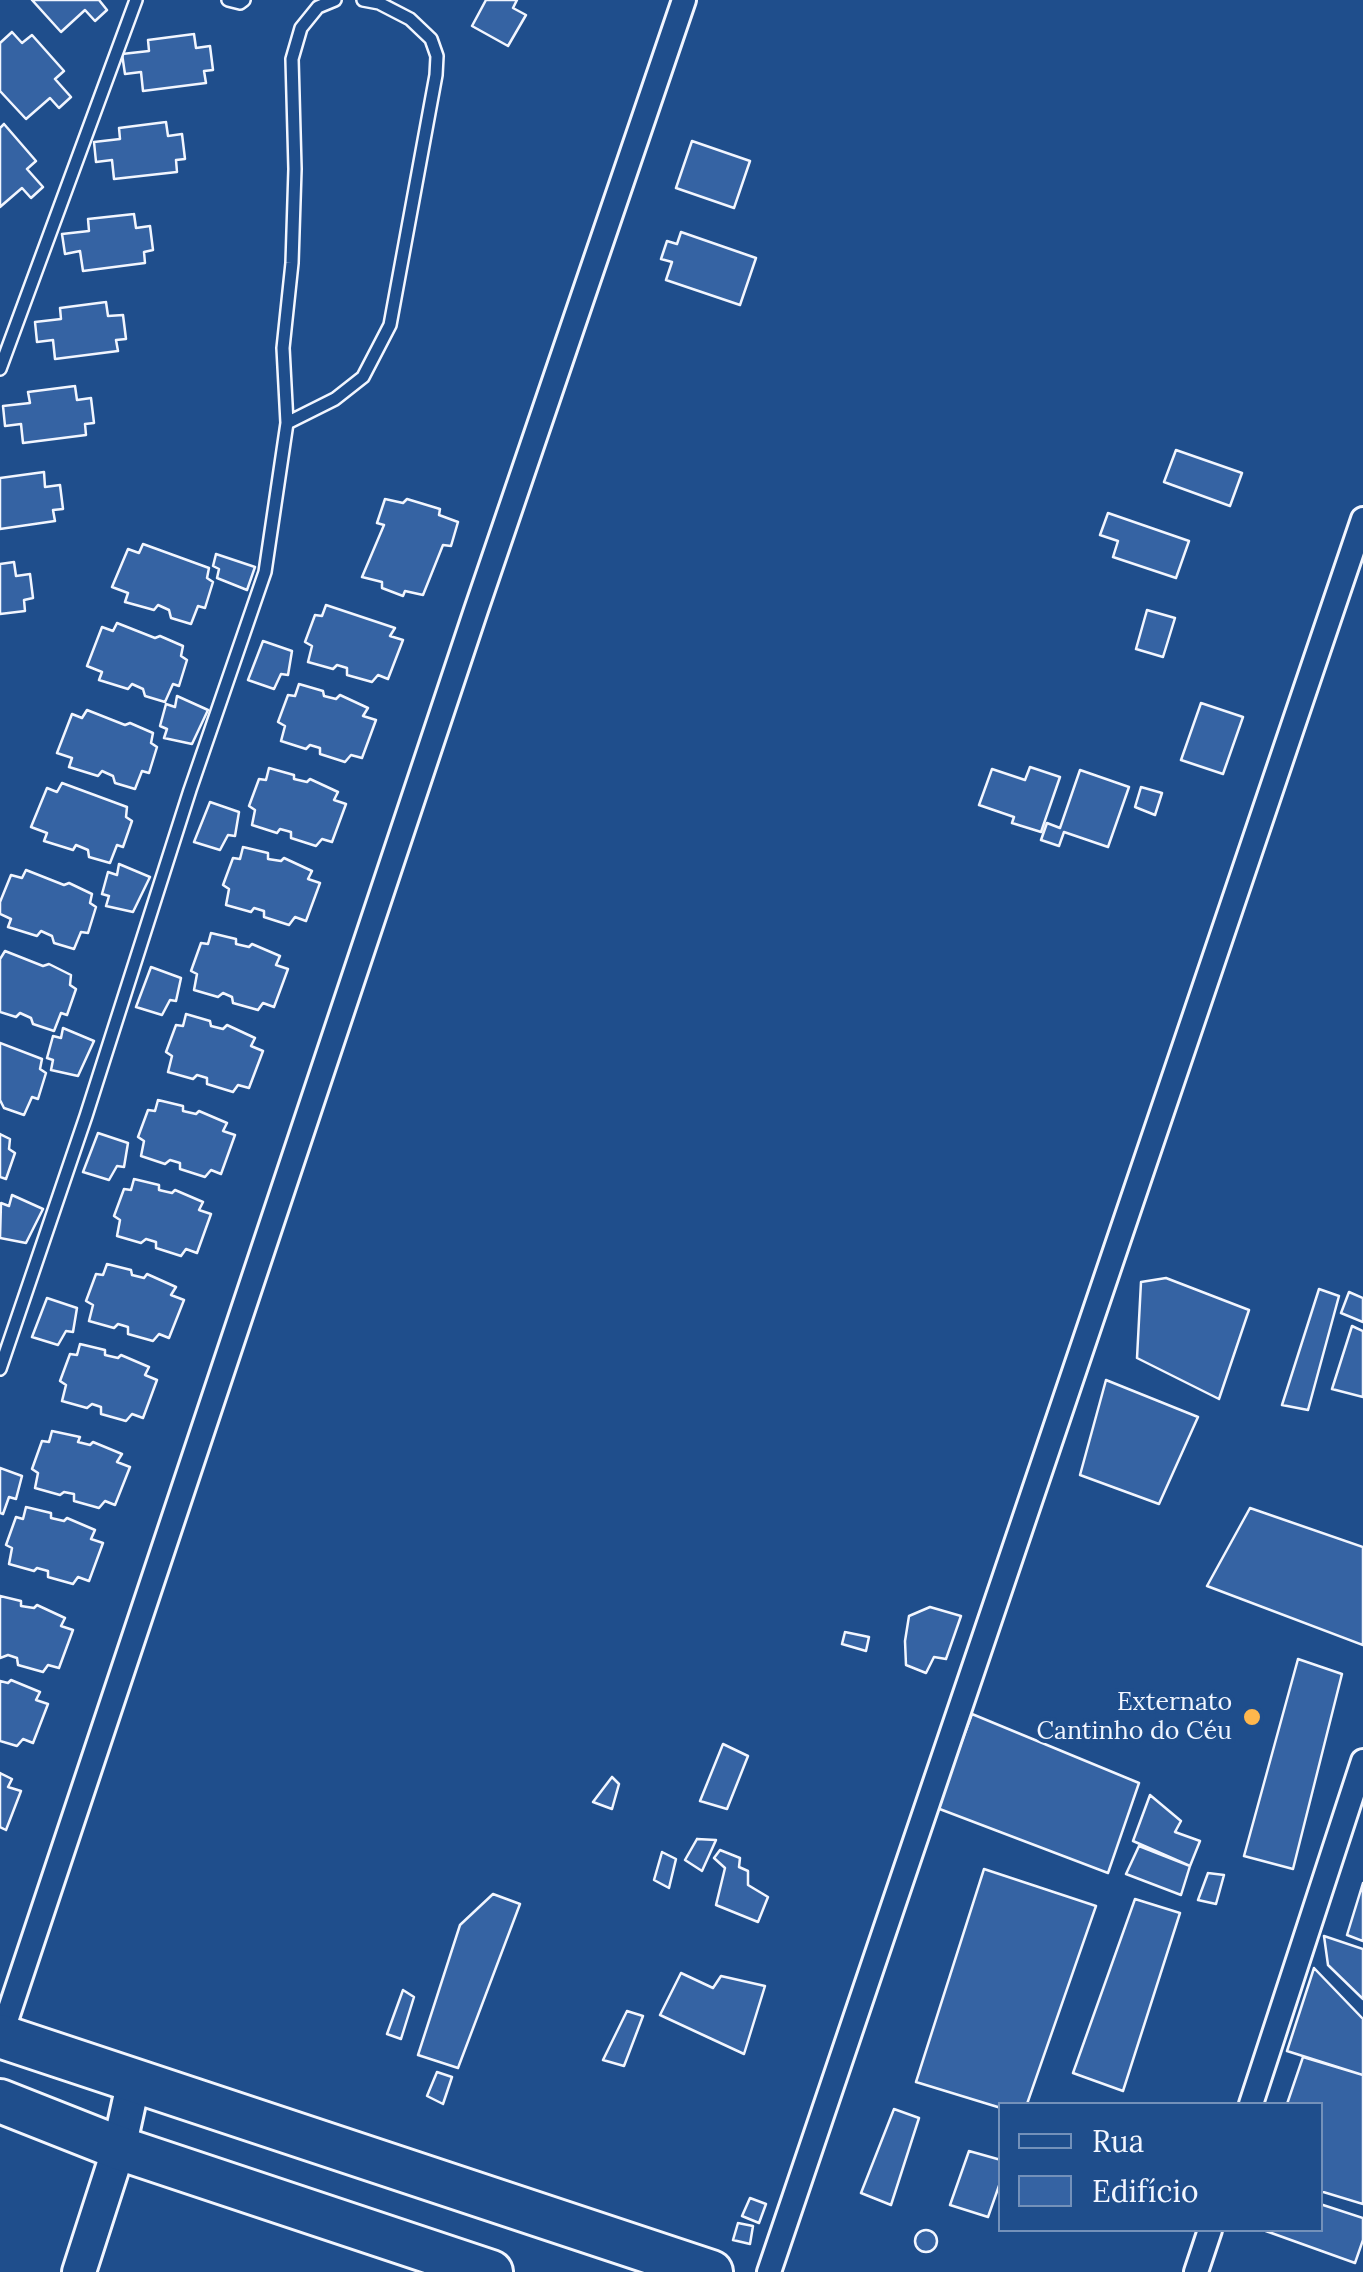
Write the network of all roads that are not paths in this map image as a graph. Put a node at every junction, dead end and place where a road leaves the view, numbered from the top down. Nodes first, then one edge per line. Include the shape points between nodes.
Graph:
1 (136, 0) edge
2 (228, 0) edge
3 (244, 0) edge
4 (336, 0) edge
5 (362, 0) edge
6 (684, 0) edge
7 (0, 370) edge
8 (287, 423) junction
9 (1363, 519) edge
10 (0, 1370) edge
11 (1363, 1761) edge
12 (0, 2037) edge
13 (134, 2080) junction
14 (0, 2101) edge
15 (1251, 2102) edge
16 (119, 2148) junction
17 (1209, 2232) edge
18 (79, 2272) edge
19 (491, 2272) edge
20 (712, 2272) edge
21 (769, 2272) edge
22 (1196, 2272) edge

1 - 7 lane
2 - 3 lane
4 - 8 lane via 318,7 301,28 292,60
5 - 8 lane via 410,19 432,39 432,92 390,325 363,377
6 - 12 street
8 - 10 lane via 265,572
9 - 21 street
11 - 15 street
12 - 13 highway
13 - 16 street
13 - 20 highway
14 - 16 highway
16 - 18 street
16 - 19 highway
17 - 22 street

